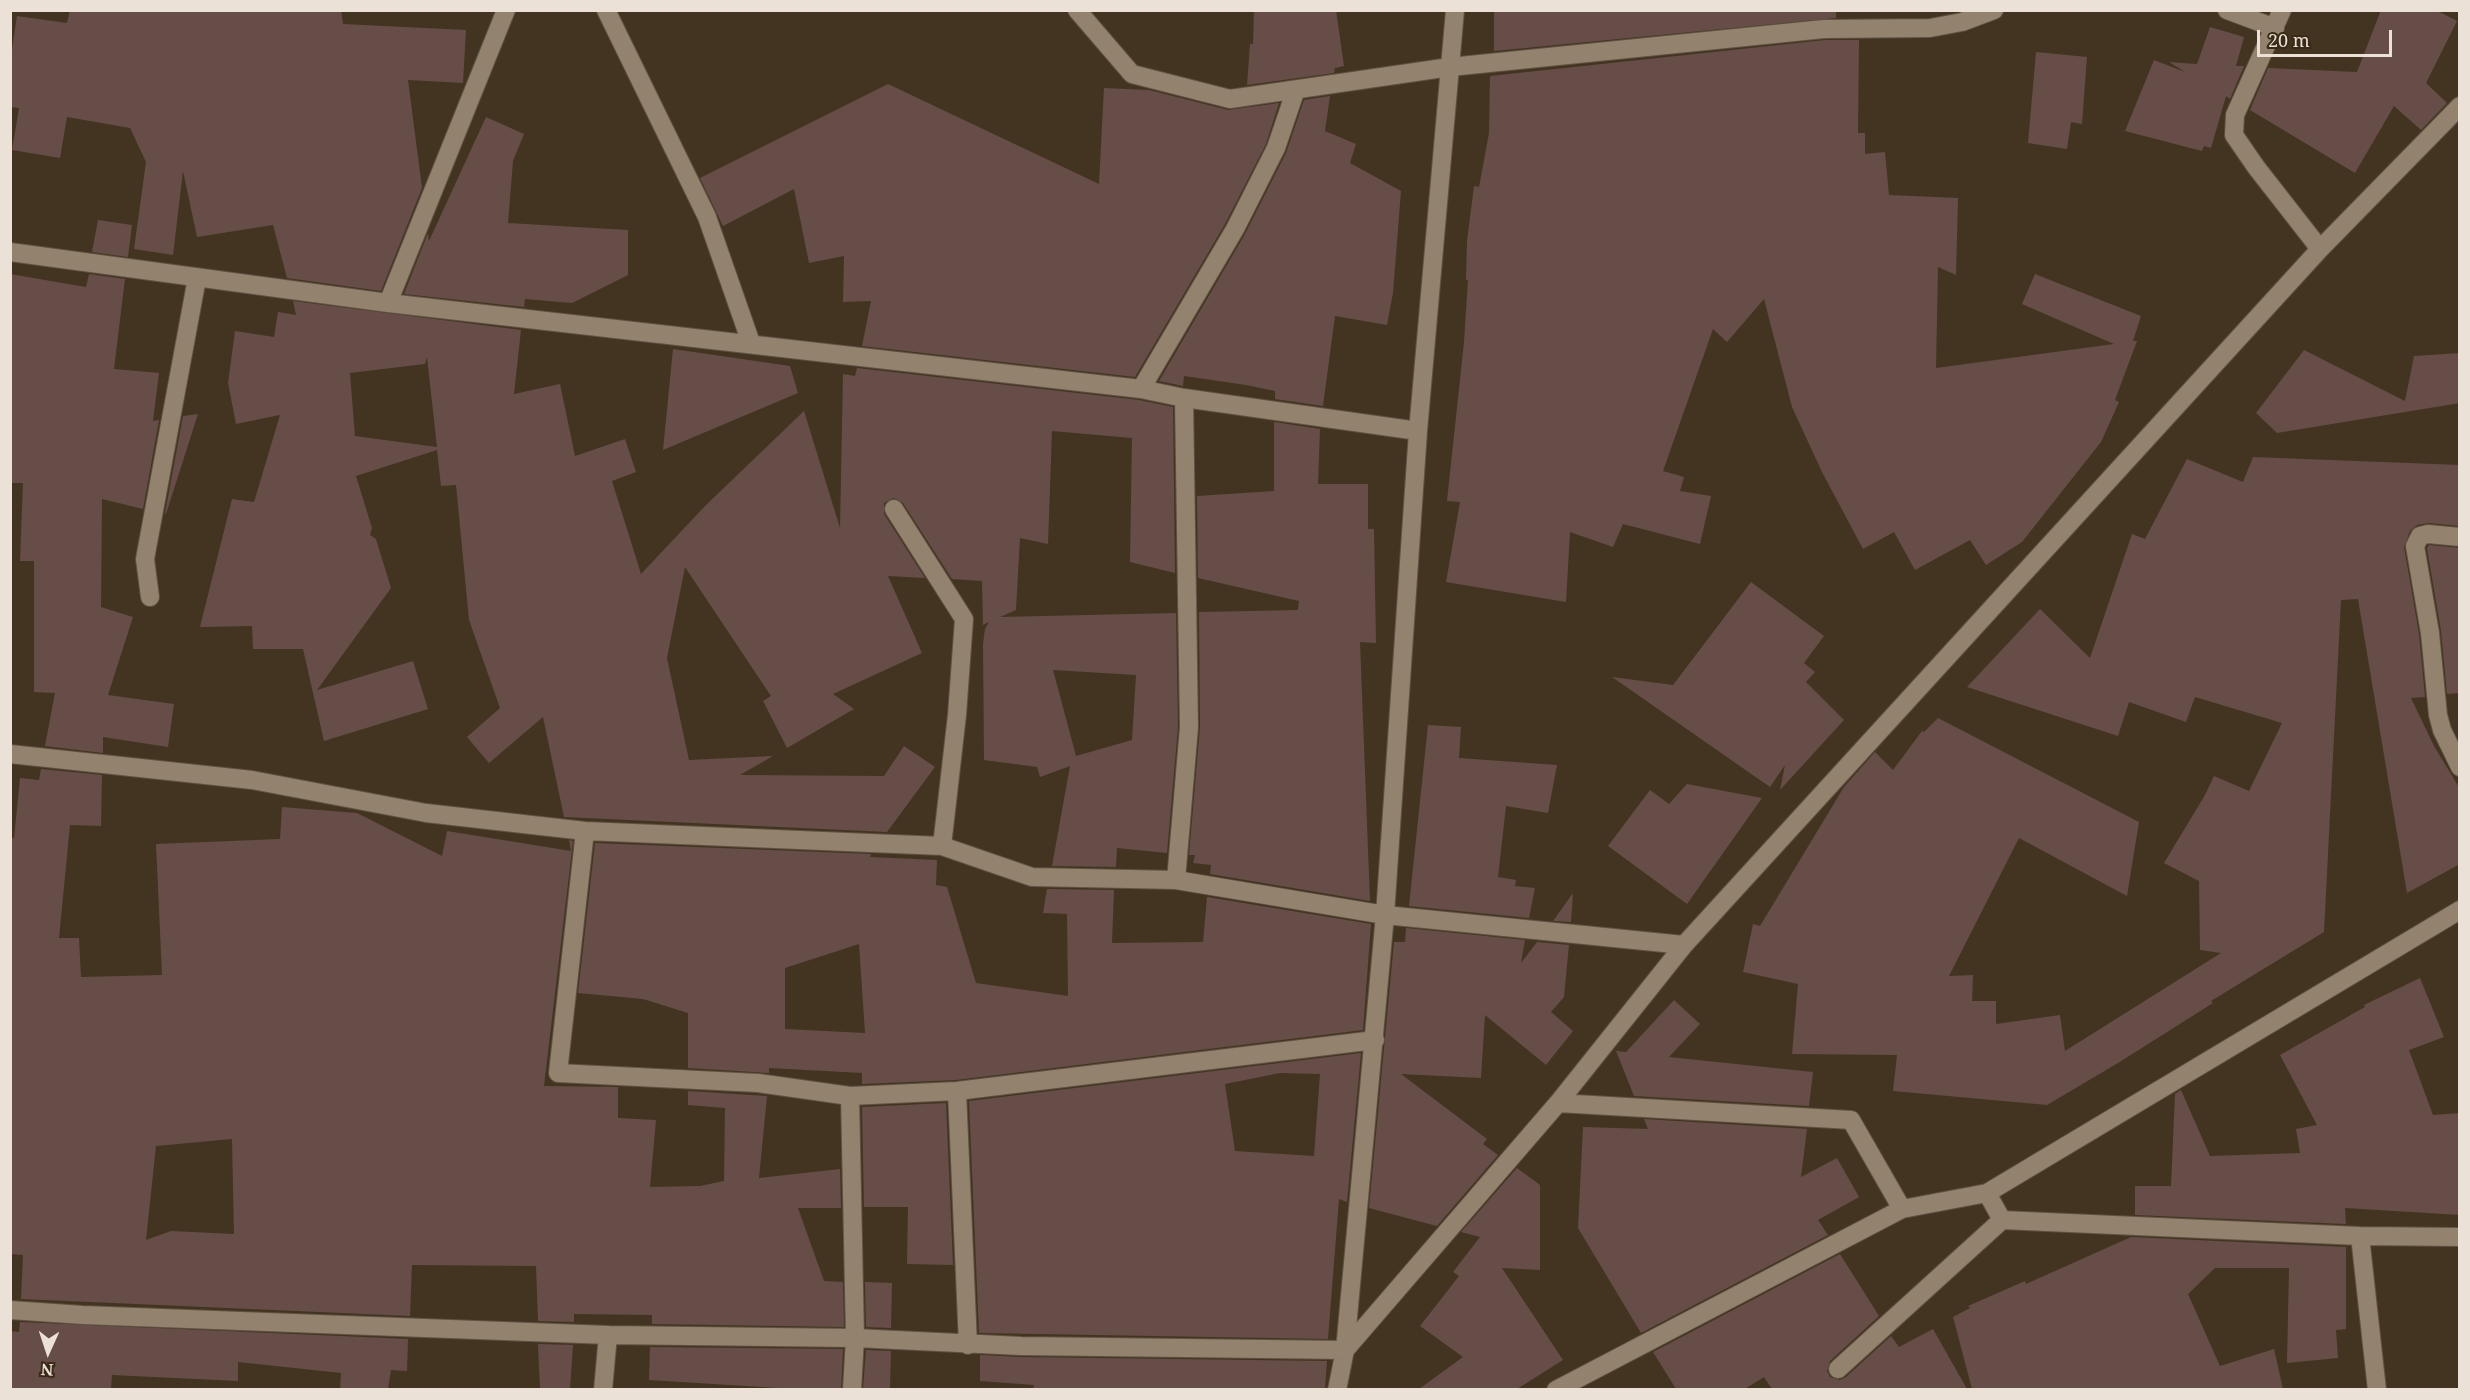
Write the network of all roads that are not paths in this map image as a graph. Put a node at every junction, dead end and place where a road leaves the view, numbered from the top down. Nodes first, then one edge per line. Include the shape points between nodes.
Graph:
1 (506, 10) edge
2 (606, 10) edge
3 (1077, 10) edge
4 (1455, 10) edge
5 (1994, 10) edge
6 (2227, 10) edge
7 (2282, 10) edge
8 (1856, 19) edge
9 (2275, 28) junction
10 (1450, 67) junction
11 (1295, 92) junction
12 (2460, 106) edge
13 (2320, 249) junction
14 (10, 252) edge
15 (197, 278) junction
16 (388, 303) junction
17 (750, 343) junction
18 (1141, 388) junction
19 (1184, 398) junction
20 (1418, 431) junction
21 (894, 509) dead end
22 (2460, 537) edge
23 (150, 597) dead end
24 (10, 754) edge
25 (2460, 767) edge
26 (585, 831) junction
27 (942, 846) junction
28 (1176, 880) junction
29 (2460, 910) edge
30 (1386, 915) junction
31 (1684, 945) junction
32 (1374, 1040) junction
33 (957, 1091) junction
34 (850, 1096) junction
35 (1558, 1103) junction
36 (1987, 1193) junction
37 (1902, 1209) junction
38 (2002, 1220) junction
39 (2360, 1236) junction
40 (2460, 1237) edge
41 (10, 1310) edge
42 (608, 1335) junction
43 (855, 1338) junction
44 (968, 1345) junction
45 (1345, 1350) junction
46 (1838, 1369) dead end
47 (603, 1389) edge
48 (852, 1389) edge
49 (1337, 1389) edge
50 (1556, 1389) edge
51 (2377, 1389) edge

1 - 16 street
2 - 17 street via 707,217
3 - 11 street via 1131,74 1230,99
4 - 10 street
5 - 8 street via 1930,28
6 - 9 street
7 - 9 street
8 - 10 street via 1824,29
9 - 13 street via 2235,115 2234,135
10 - 11 street
10 - 20 street
11 - 18 street via 1276,148 1235,229
12 - 13 street
13 - 31 street
14 - 15 street
15 - 16 street
15 - 23 street via 145,559
16 - 17 street
17 - 18 street
18 - 19 street
19 - 20 street
19 - 28 street via 1189,727
20 - 30 street
21 - 27 street via 964,619
22 - 25 street via 2428,534 2420,536 2415,546 2430,633 2438,715
24 - 26 street via 252,780 426,813
26 - 27 street
26 - 34 street via 558,1073 758,1083
27 - 28 street via 1032,877
28 - 30 street
29 - 36 street
30 - 31 street
30 - 32 street
31 - 35 street
32 - 33 street
32 - 45 street
33 - 34 street
33 - 44 street
34 - 43 street
35 - 37 street via 1851,1120
35 - 45 street
36 - 37 street
36 - 38 street
37 - 50 street
38 - 39 street
38 - 46 street
39 - 40 street
39 - 51 street
41 - 42 street
42 - 43 street
42 - 47 street
43 - 44 street
43 - 48 street
44 - 45 street
45 - 49 street

